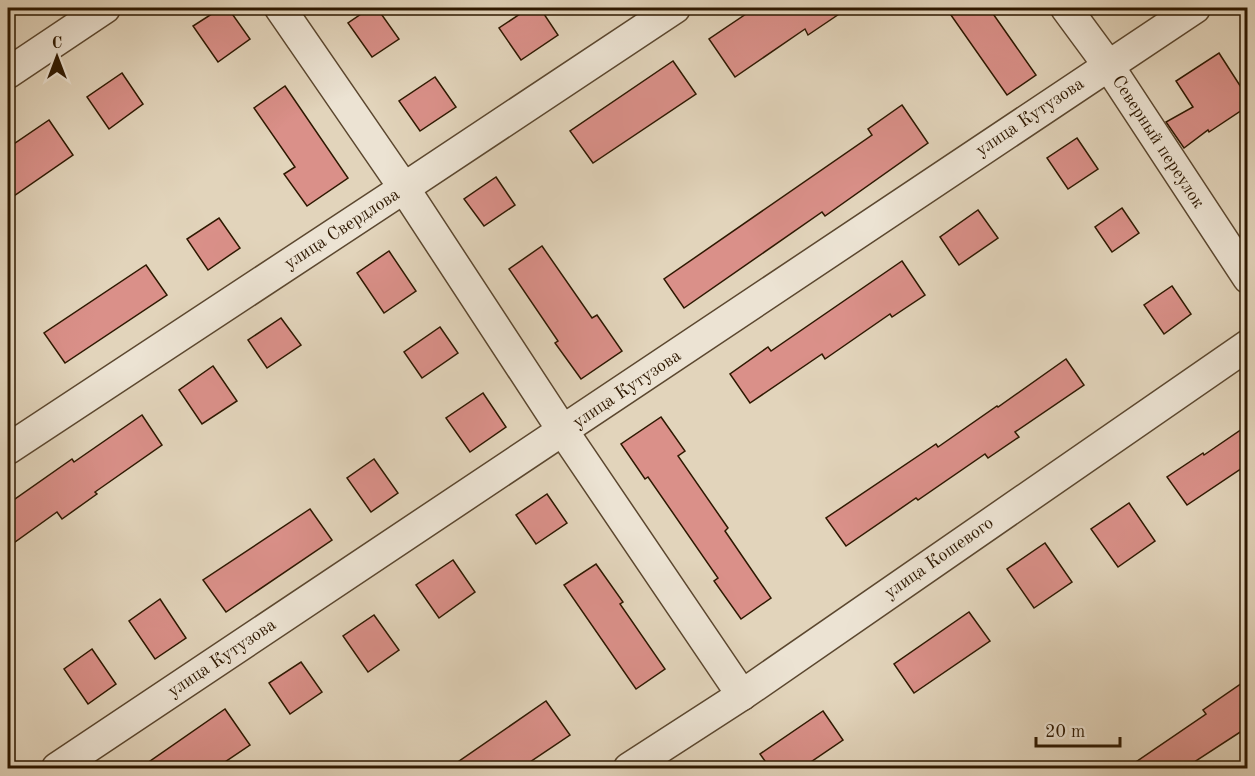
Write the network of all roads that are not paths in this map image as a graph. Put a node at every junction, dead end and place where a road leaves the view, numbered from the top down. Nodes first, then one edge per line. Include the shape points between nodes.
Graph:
1 (105, 8) edge
2 (280, 8) edge
3 (675, 8) edge
4 (1066, 8) edge
5 (1195, 8) edge
6 (1108, 65) junction
7 (8, 73) edge
8 (405, 188) junction
9 (1248, 278) edge
10 (1248, 345) edge
11 (563, 431) junction
12 (8, 449) edge
13 (742, 695) junction
14 (57, 768) edge
15 (629, 768) edge

1 - 7 street
2 - 8 street
3 - 8 street, улица Свердлова
4 - 6 street, Северный переулок
5 - 6 street, улица Кутузова
6 - 9 street, Северный переулок
6 - 11 street, улица Кутузова
8 - 11 street
8 - 12 street, улица Свердлова
10 - 13 street, улица Кошевого
11 - 13 street
11 - 14 street, улица Кутузова
13 - 15 street, улица Кошевого

